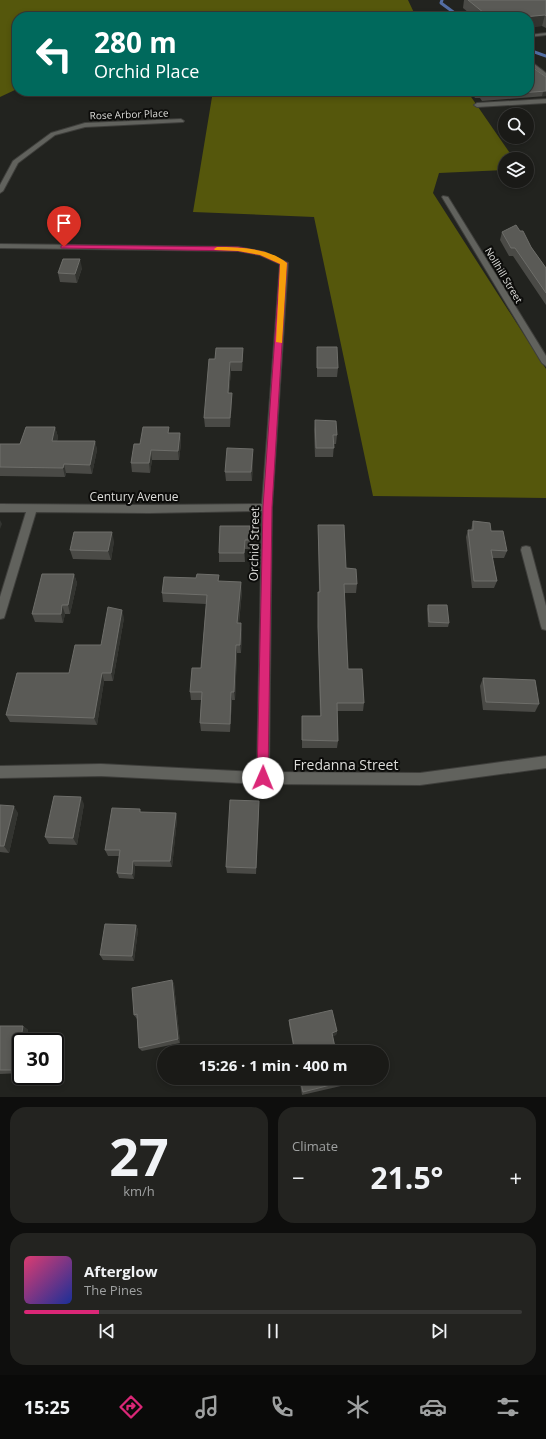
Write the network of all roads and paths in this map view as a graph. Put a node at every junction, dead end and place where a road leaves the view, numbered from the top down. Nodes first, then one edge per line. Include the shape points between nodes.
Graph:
1 (546, 34) edge
2 (534, 35) edge
3 (534, 66) edge
4 (546, 75) edge
5 (546, 101) edge
6 (477, 105) dead end
7 (181, 121) dead end
8 (0, 191) edge
9 (445, 197) dead end
10 (0, 246) edge
11 (546, 363) edge
12 (267, 507) junction
13 (0, 508) edge
14 (32, 508) junction
15 (526, 550) dead end
16 (0, 615) edge
17 (546, 626) edge
18 (546, 762) edge
19 (0, 772) edge
20 (263, 778) junction

1 - 2 street
3 - 4 street
5 - 6 street
7 - 8 street, Rose Arbor Place via 85,125 53,134 15,162
9 - 11 street, Nollhill Street
10 - 12 street, Orchid Street via 238,249 262,253 284,263
12 - 14 street, Century Avenue
12 - 20 street, Orchid Street
13 - 14 street, Century Avenue
14 - 16 street
15 - 17 street
18 - 20 street, Fredanna Street via 420,779
19 - 20 street, Fredanna Street via 101,770

